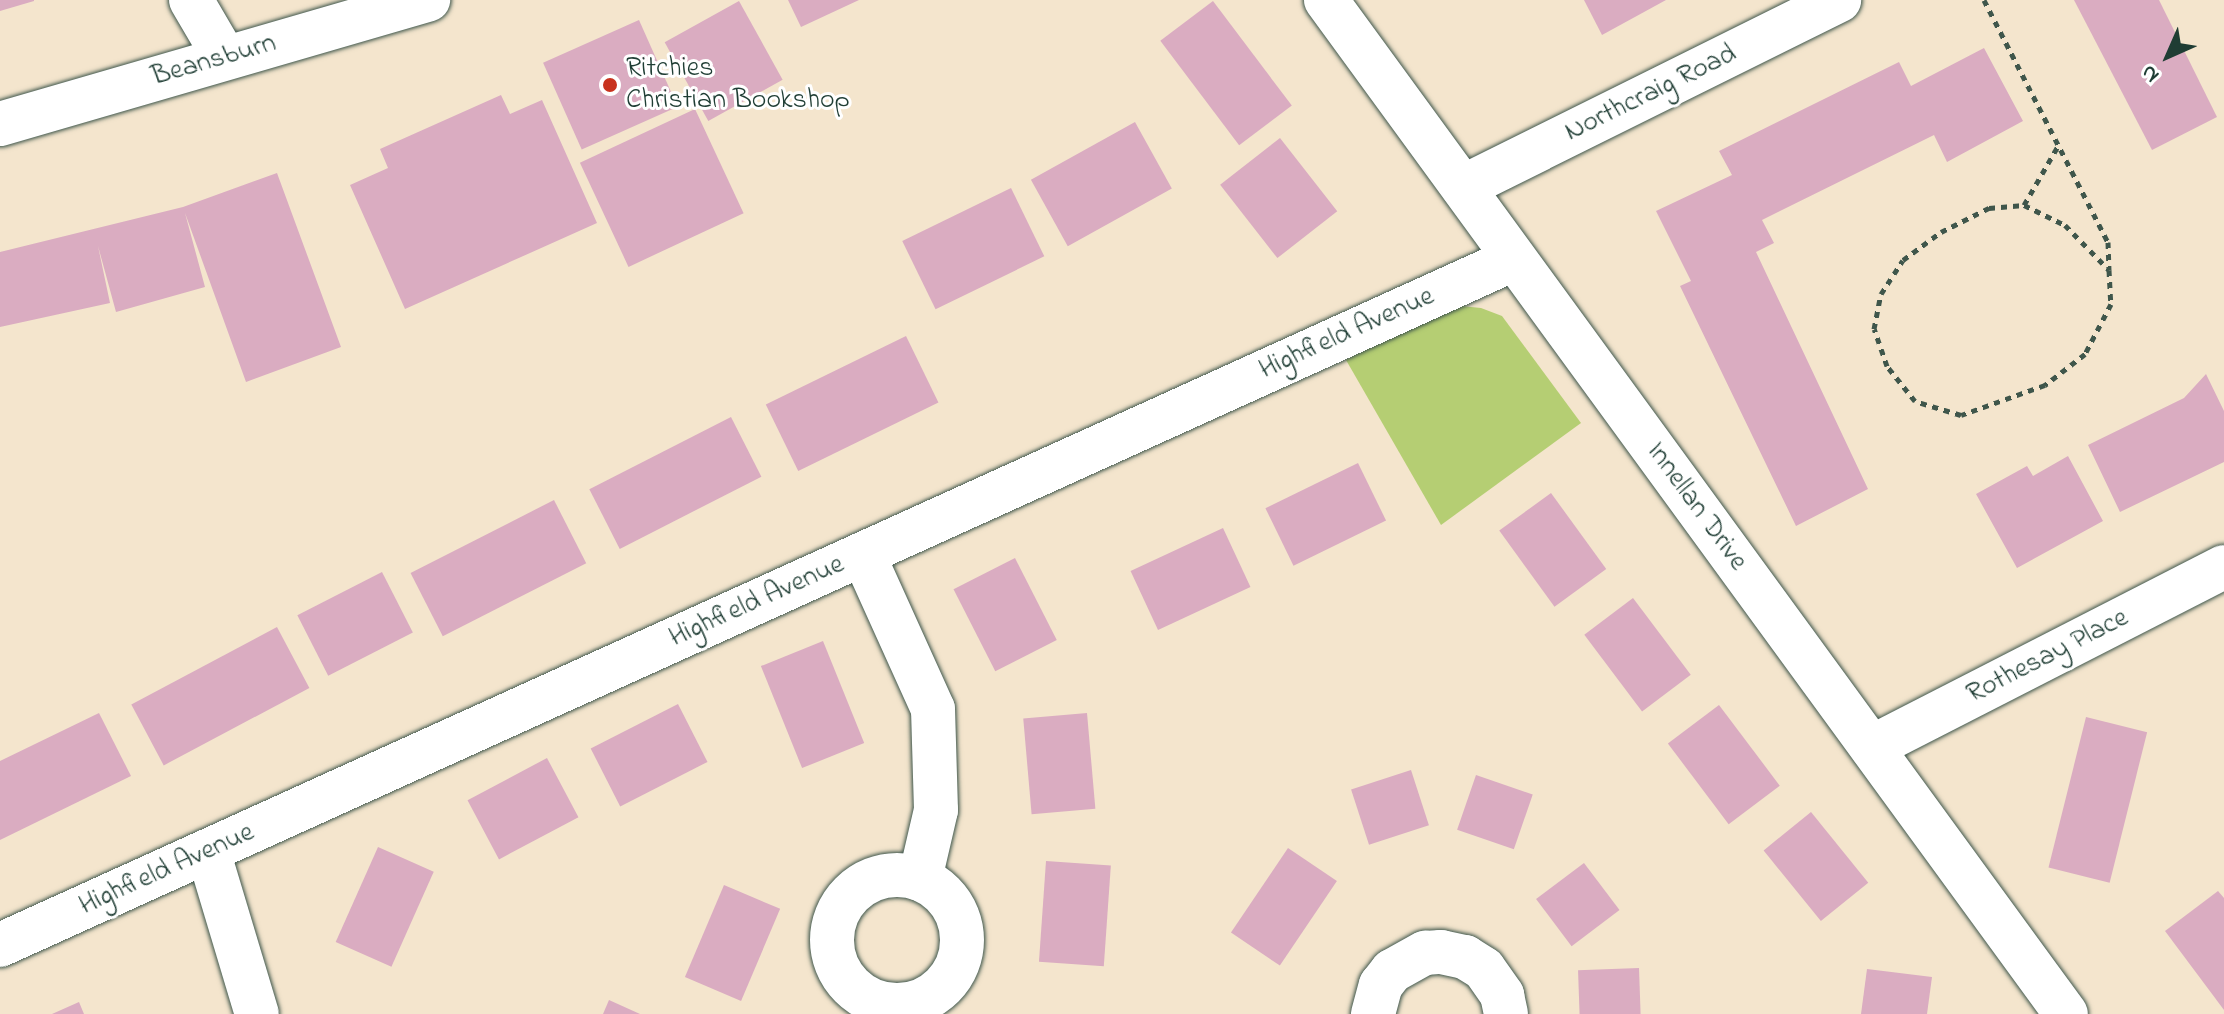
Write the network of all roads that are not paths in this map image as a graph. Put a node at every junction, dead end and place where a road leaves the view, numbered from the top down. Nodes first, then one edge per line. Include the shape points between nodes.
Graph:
1 (191, 0) edge
2 (428, 0) edge
3 (1326, 0) edge
4 (1839, 0) edge
5 (1792, 10) edge
6 (225, 58) junction
7 (0, 124) edge
8 (1463, 187) junction
9 (1514, 259) junction
10 (863, 554) junction
11 (2224, 567) edge
12 (1872, 747) junction
13 (208, 851) junction
14 (920, 879) dead end
15 (0, 945) edge
16 (257, 1014) edge
17 (1373, 1014) edge
18 (1506, 1014) edge
19 (2066, 1014) edge

1 - 6 street
2 - 6 street, Beansburn
3 - 8 street, Innellan Drive
4 - 5 street, Northcraig Road
5 - 8 street, Northcraig Road
6 - 7 street, Beansburn
8 - 9 street, Innellan Drive
9 - 10 street, Highfield Avenue
9 - 12 street, Innellan Drive
10 - 13 street, Highfield Avenue
10 - 14 street via 933,709 936,810
11 - 12 street, Rothesay Place
12 - 19 street, Innellan Drive
13 - 15 street, Highfield Avenue
13 - 16 street
17 - 18 street via 1381,985 1392,971 1407,960 1441,952 1465,957 1484,969 1502,995

